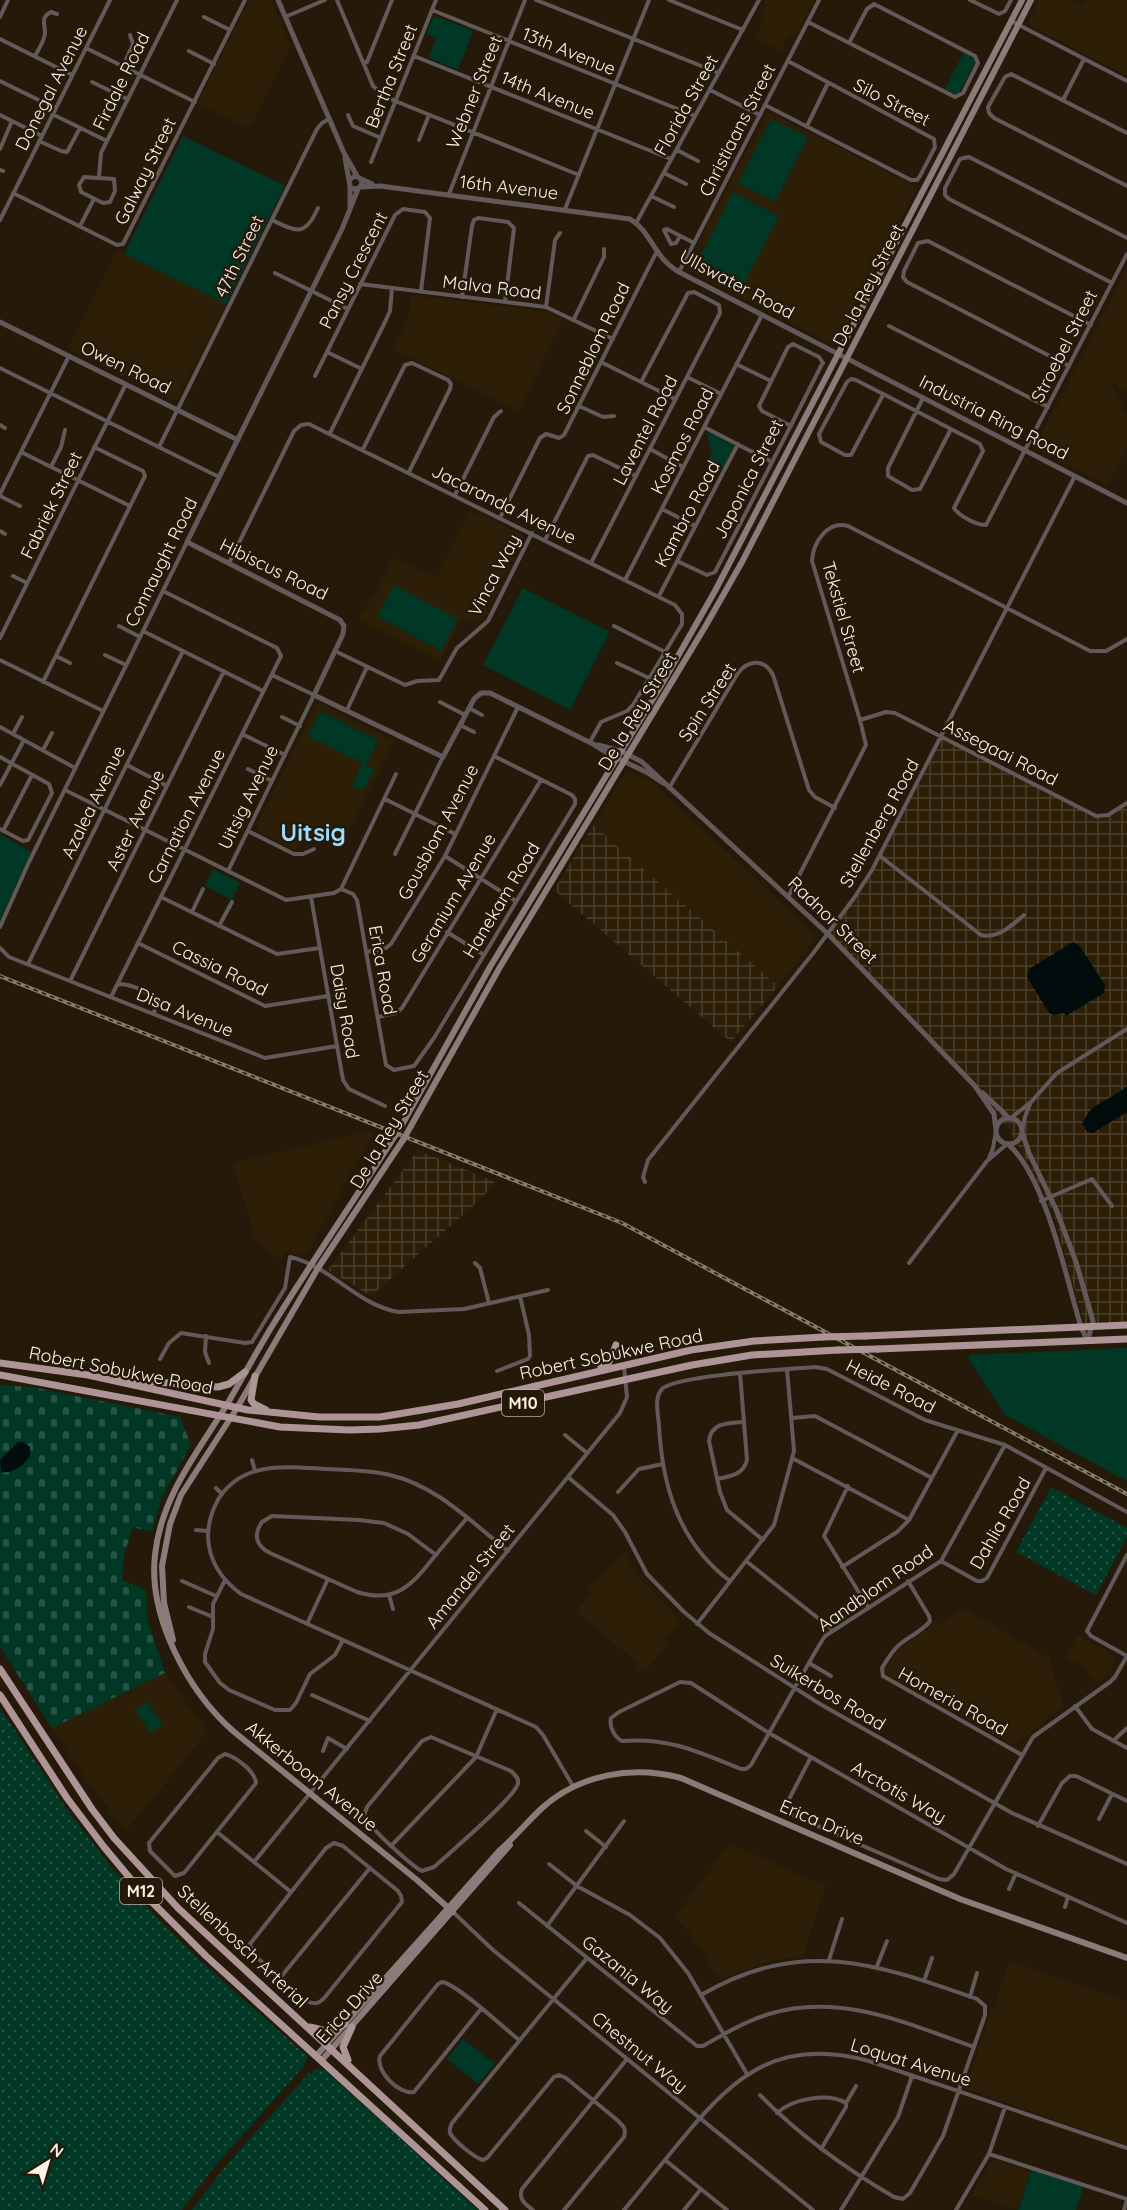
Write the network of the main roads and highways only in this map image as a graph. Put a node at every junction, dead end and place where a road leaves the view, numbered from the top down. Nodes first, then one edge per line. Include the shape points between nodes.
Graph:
1 (1022, 0) edge
2 (1031, 0) edge
3 (1127, 1325) edge
4 (1127, 1339) edge
5 (616, 1345) dead end
6 (0, 1363) edge
7 (245, 1372) junction
8 (591, 1372) junction
9 (0, 1375) edge
10 (88, 1375) junction
11 (255, 1376) junction
12 (226, 1405) junction
13 (237, 1408) junction
14 (275, 1414) junction
15 (220, 1415) junction
16 (232, 1417) junction
17 (176, 1652) junction
18 (0, 1669) edge
19 (0, 1695) edge
20 (450, 1910) junction
21 (1127, 1958) edge
22 (305, 2025) junction
23 (348, 2026) junction
24 (329, 2047) junction
25 (319, 2058) junction
26 (356, 2071) junction
27 (486, 2210) edge
28 (505, 2210) edge

1 - 7 main road, De la Rey Street, bridge via 715,591 495,959 403,1123
2 - 11 main road, De la Rey Street, bridge via 738,570 496,974 403,1140 318,1268
3 - 8 main road, Robert Sobukwe Road / M10, bridge via 772,1340 720,1346
4 - 16 main road, Robert Sobukwe Road / M10, bridge via 752,1355 409,1427 280,1427
5 - 8 main road via 609,1362
6 - 10 main road, Robert Sobukwe Road / M10
7 - 10 main road via 218,1387
7 - 12 main road, De la Rey Street
8 - 14 main road, Robert Sobukwe Road / M10 via 402,1414 350,1419
9 - 15 main road, Robert Sobukwe Road / M10
10 - 12 main road, Robert Sobukwe Road / M10
11 - 13 main road, De la Rey Street
11 - 14 main road via 252,1402
12 - 13 main road, Robert Sobukwe Road / M10
12 - 15 main road, De la Rey Street
13 - 14 main road, Robert Sobukwe Road / M10
13 - 16 main road, De la Rey Street
15 - 16 main road, Robert Sobukwe Road / M10
15 - 17 main road, Akkerboom Avenue via 172,1495 155,1554 155,1596
16 - 17 main road, Akkerboom Avenue via 186,1486 167,1535 162,1590
17 - 20 main road, Akkerboom Avenue via 210,1709 233,1731
18 - 22 main road, Stellenbosch Arterial / M12 via 114,1838 178,1908
19 - 25 main road, Stellenbosch Arterial / M12 via 67,1798 139,1889
20 - 21 main road, Erica Drive via 500,1850 542,1808 574,1787 605,1775 657,1773 681,1778 960,1899
20 - 23 main road, Erica Drive
22 - 23 main road via 330,2032
22 - 24 main road, Stellenbosch Arterial / M12
23 - 24 main road, Erica Drive
23 - 26 main road via 343,2049
24 - 25 main road, Erica Drive
24 - 26 main road, Stellenbosch Arterial / M12
25 - 27 main road, Stellenbosch Arterial / M12
26 - 28 main road, Stellenbosch Arterial / M12

